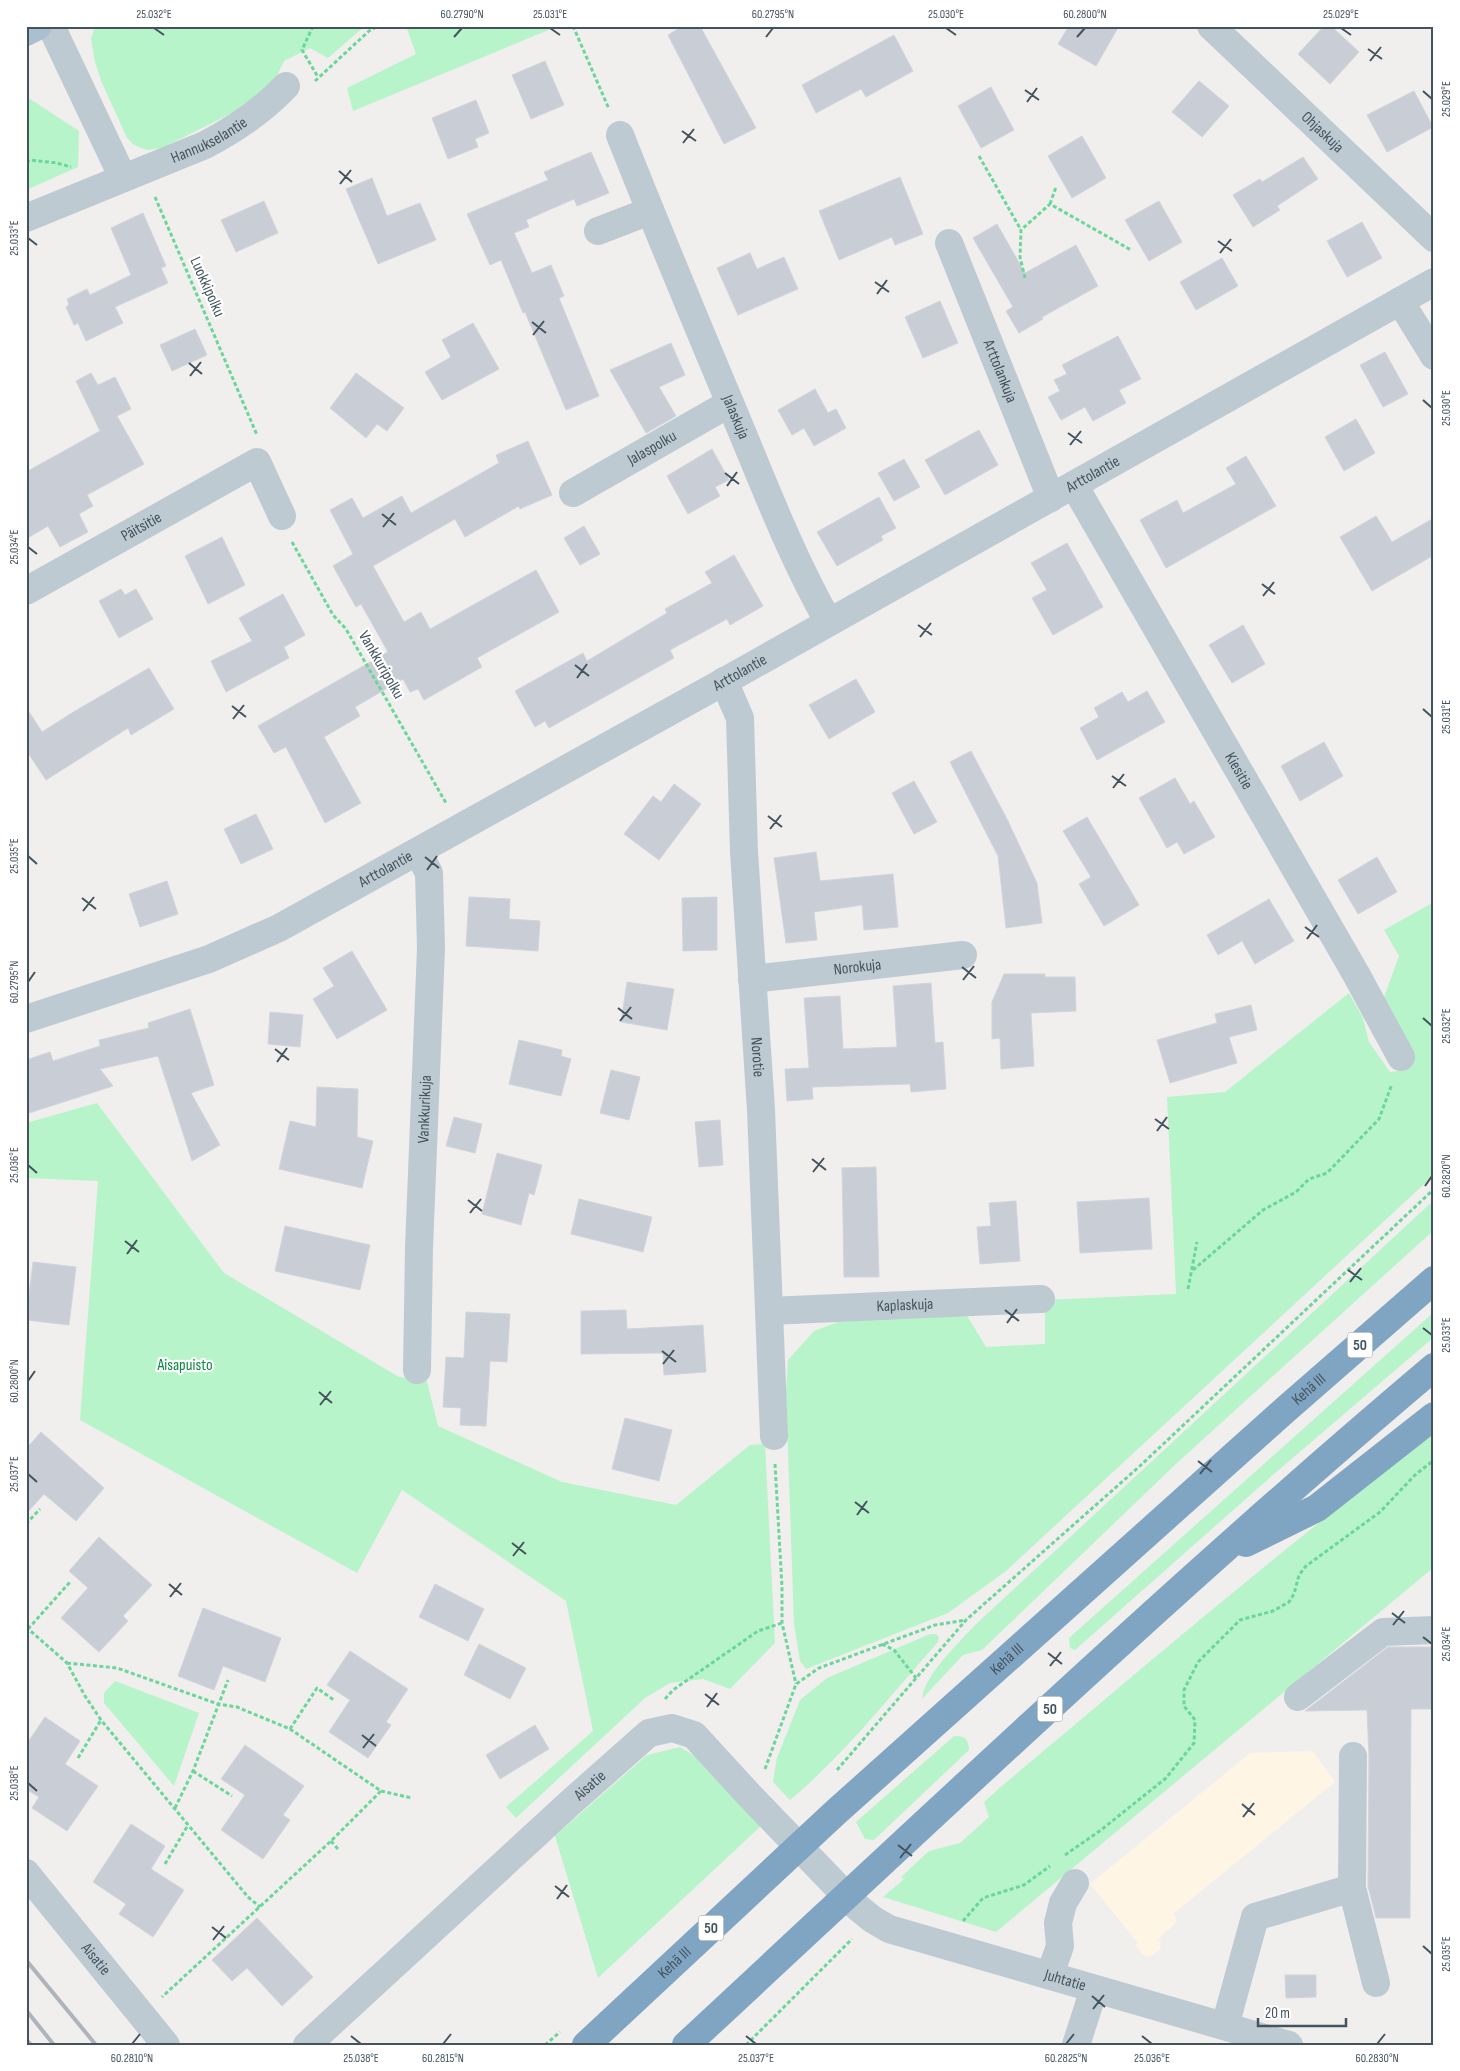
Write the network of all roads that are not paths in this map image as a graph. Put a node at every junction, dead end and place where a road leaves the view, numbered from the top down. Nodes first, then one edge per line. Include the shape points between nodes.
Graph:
1 (38, 26) edge
2 (51, 26) edge
3 (1211, 26) edge
4 (26, 32) edge
5 (286, 86) dead end
6 (620, 135) road end
7 (133, 173) junction
8 (650, 210) junction
9 (26, 218) edge
10 (598, 231) dead end
11 (1434, 238) edge
12 (949, 243) dead end
13 (1434, 282) edge
14 (1400, 301) junction
15 (1434, 356) edge
16 (730, 403) junction
17 (1063, 492) junction
18 (573, 493) dead end
19 (282, 516) road end
20 (26, 591) edge
21 (828, 622) junction
22 (724, 681) junction
23 (418, 852) junction
24 (963, 955) dead end
25 (752, 979) junction
26 (26, 1019) edge
27 (1400, 1057) road end
28 (1434, 1280) edge
29 (1041, 1299) dead end
30 (770, 1311) junction
31 (1434, 1367) edge
32 (417, 1370) dead end
33 (1434, 1416) edge
34 (774, 1436) road end
35 (1213, 1560) junction
36 (1434, 1630) edge
37 (1298, 1698) dead end
38 (1353, 1756) dead end
39 (26, 1873) edge
40 (1075, 1883) dead end
41 (1352, 1888) junction
42 (872, 1919) joint
43 (1050, 1975) junction
44 (1376, 1983) dead end
45 (1094, 1989) junction
46 (1225, 2026) junction
47 (166, 2045) edge
48 (307, 2045) edge
49 (586, 2045) edge
50 (686, 2045) edge
51 (1076, 2045) edge
52 (1289, 2045) edge

1 - 4 main road
2 - 7 street
3 - 11 street, Ohjaskuja
5 - 7 street, Hannukselantie via 258,112 229,132
6 - 8 street, Jalaskuja
7 - 9 street, Hannukselantie
8 - 10 street
8 - 16 street, Jalaskuja
12 - 17 street, Arttolankuja
13 - 14 street, Arttolantie
14 - 15 street
14 - 17 street, Arttolantie
16 - 18 street, Jalaspolku
16 - 21 street, Jalaskuja via 807,583
17 - 21 street, Arttolantie
17 - 27 street, Kiesitie via 1356,974
19 - 20 street, Päitsitie via 257,456
21 - 22 street, Arttolantie
22 - 23 street, Arttolantie
22 - 25 street, Norotie via 740,718
23 - 26 street, Arttolantie via 279,928 209,959
23 - 32 street, Vankkurikuja via 430,872 430,948 418,1248
24 - 25 street, Norokuja
25 - 30 street, Norotie
28 - 49 highway, Kehä III / 50 via 836,1812
29 - 30 street, Kaplaskuja
30 - 34 street, Norotie
31 - 35 highway, 50
33 - 35 highway via 1317,1508
35 - 50 highway, 50
36 - 37 street via 1382,1632
38 - 41 street
39 - 47 street, Aisatie
40 - 43 street via 1061,1910 1058,1924 1060,1946
41 - 44 street
41 - 46 street via 1255,1917
42 - 43 street, Juhtatie via 889,1929
42 - 48 street, Aisatie via 748,1795 694,1735 672,1728 649,1732
43 - 45 street, Juhtatie
45 - 46 street, Juhtatie
45 - 51 street
46 - 52 street, Juhtatie

